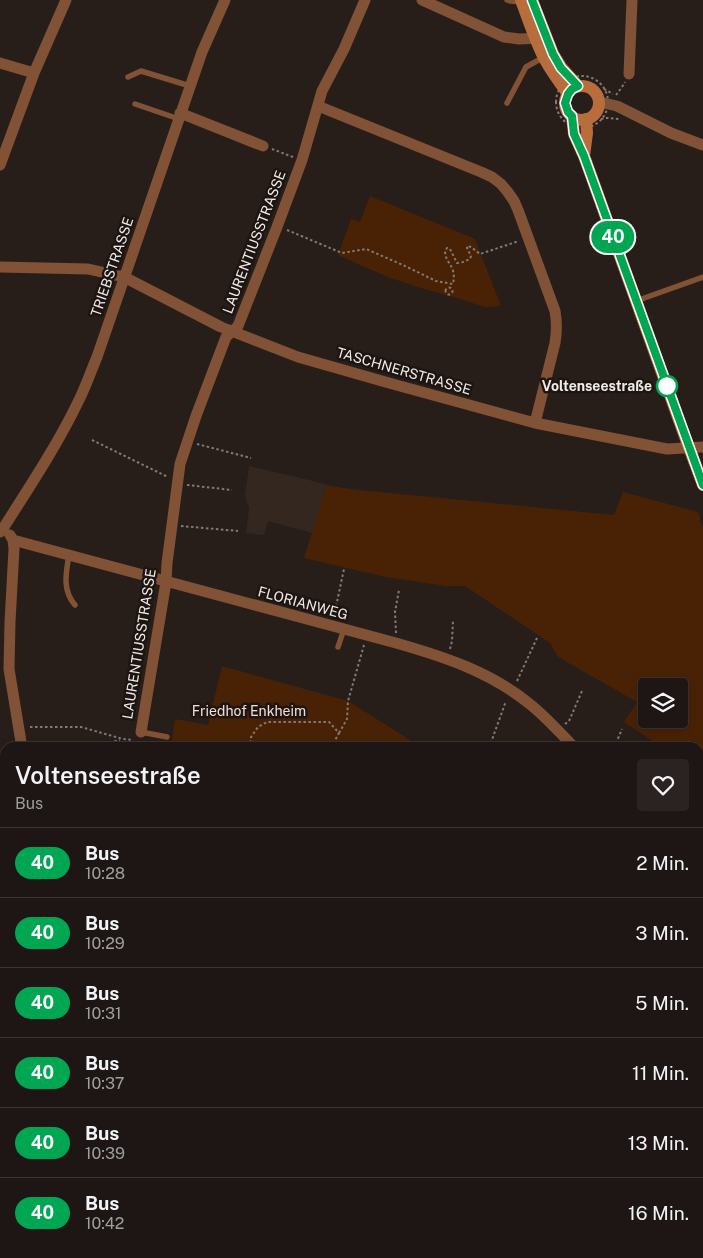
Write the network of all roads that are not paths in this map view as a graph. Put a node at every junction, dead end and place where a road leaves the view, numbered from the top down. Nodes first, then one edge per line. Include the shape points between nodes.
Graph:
1 (66, 0) edge
2 (225, 0) edge
3 (366, 0) edge
4 (422, 0) edge
5 (507, 0) edge
6 (525, 0) edge
7 (632, 0) edge
8 (541, 38) junction
9 (544, 57) junction
10 (0, 63) edge
11 (34, 73) junction
12 (629, 74) dead end
13 (128, 77) dead end
14 (580, 81) junction
15 (190, 86) junction
16 (568, 94) junction
17 (599, 102) junction
18 (506, 103) dead end
19 (135, 104) dead end
20 (318, 106) junction
21 (180, 116) junction
22 (572, 116) junction
23 (586, 119) junction
24 (703, 145) edge
25 (263, 146) road end
26 (584, 156) junction
27 (0, 165) edge
28 (0, 267) edge
29 (124, 277) junction
30 (703, 277) edge
31 (636, 301) junction
32 (232, 331) junction
33 (535, 423) junction
34 (703, 447) edge
35 (689, 448) junction
36 (703, 485) edge
37 (2, 530) edge
38 (13, 540) junction
39 (69, 555) junction
40 (166, 582) junction
41 (75, 605) dead end
42 (338, 628) junction
43 (338, 647) dead end
44 (6, 688) edge
45 (141, 732) joint
46 (167, 737) dead end
47 (21, 742) edge
48 (569, 742) edge

1 - 11 street
2 - 15 street, TRIEBSTRASSE
3 - 20 street, LAURENTIUSSTRASSE via 322,91
4 - 8 street via 504,37
5 - 6 lane
6 - 8 main road
7 - 12 street
8 - 9 main road
8 - 14 main road via 561,68
9 - 16 main road
9 - 18 lane via 526,67
10 - 11 street
11 - 27 street
13 - 15 lane via 143,71
14 - 16 main road
14 - 17 main road via 592,89
15 - 21 street, TRIEBSTRASSE
16 - 22 main road via 565,103
17 - 23 main road via 594,114
17 - 24 street via 617,106
19 - 21 lane
20 - 32 street, LAURENTIUSSTRASSE via 278,227 238,326
20 - 33 street via 472,168 492,178 514,201 557,323
21 - 25 street
21 - 29 street, TRIEBSTRASSE
22 - 23 main road
22 - 26 main road via 574,134
23 - 26 main road
26 - 31 main road
28 - 29 street, TASCHNERSTRASSE via 88,269
29 - 32 street, TASCHNERSTRASSE
29 - 37 street, TRIEBSTRASSE via 80,398
30 - 31 lane
31 - 35 main road
32 - 33 street, TASCHNERSTRASSE via 298,356 389,384
32 - 40 street, LAURENTIUSSTRASSE via 226,338 180,464
33 - 35 street, TASCHNERSTRASSE via 667,449
34 - 35 street
35 - 36 main road
37 - 38 street
38 - 39 street, FLORIANWEG
38 - 44 street
39 - 40 street, FLORIANWEG
39 - 41 lane via 66,591
40 - 42 street, FLORIANWEG
40 - 45 street, LAURENTIUSSTRASSE
42 - 43 lane
42 - 48 street, FLORIANWEG via 448,658 493,679 541,714
44 - 47 street
45 - 46 lane

